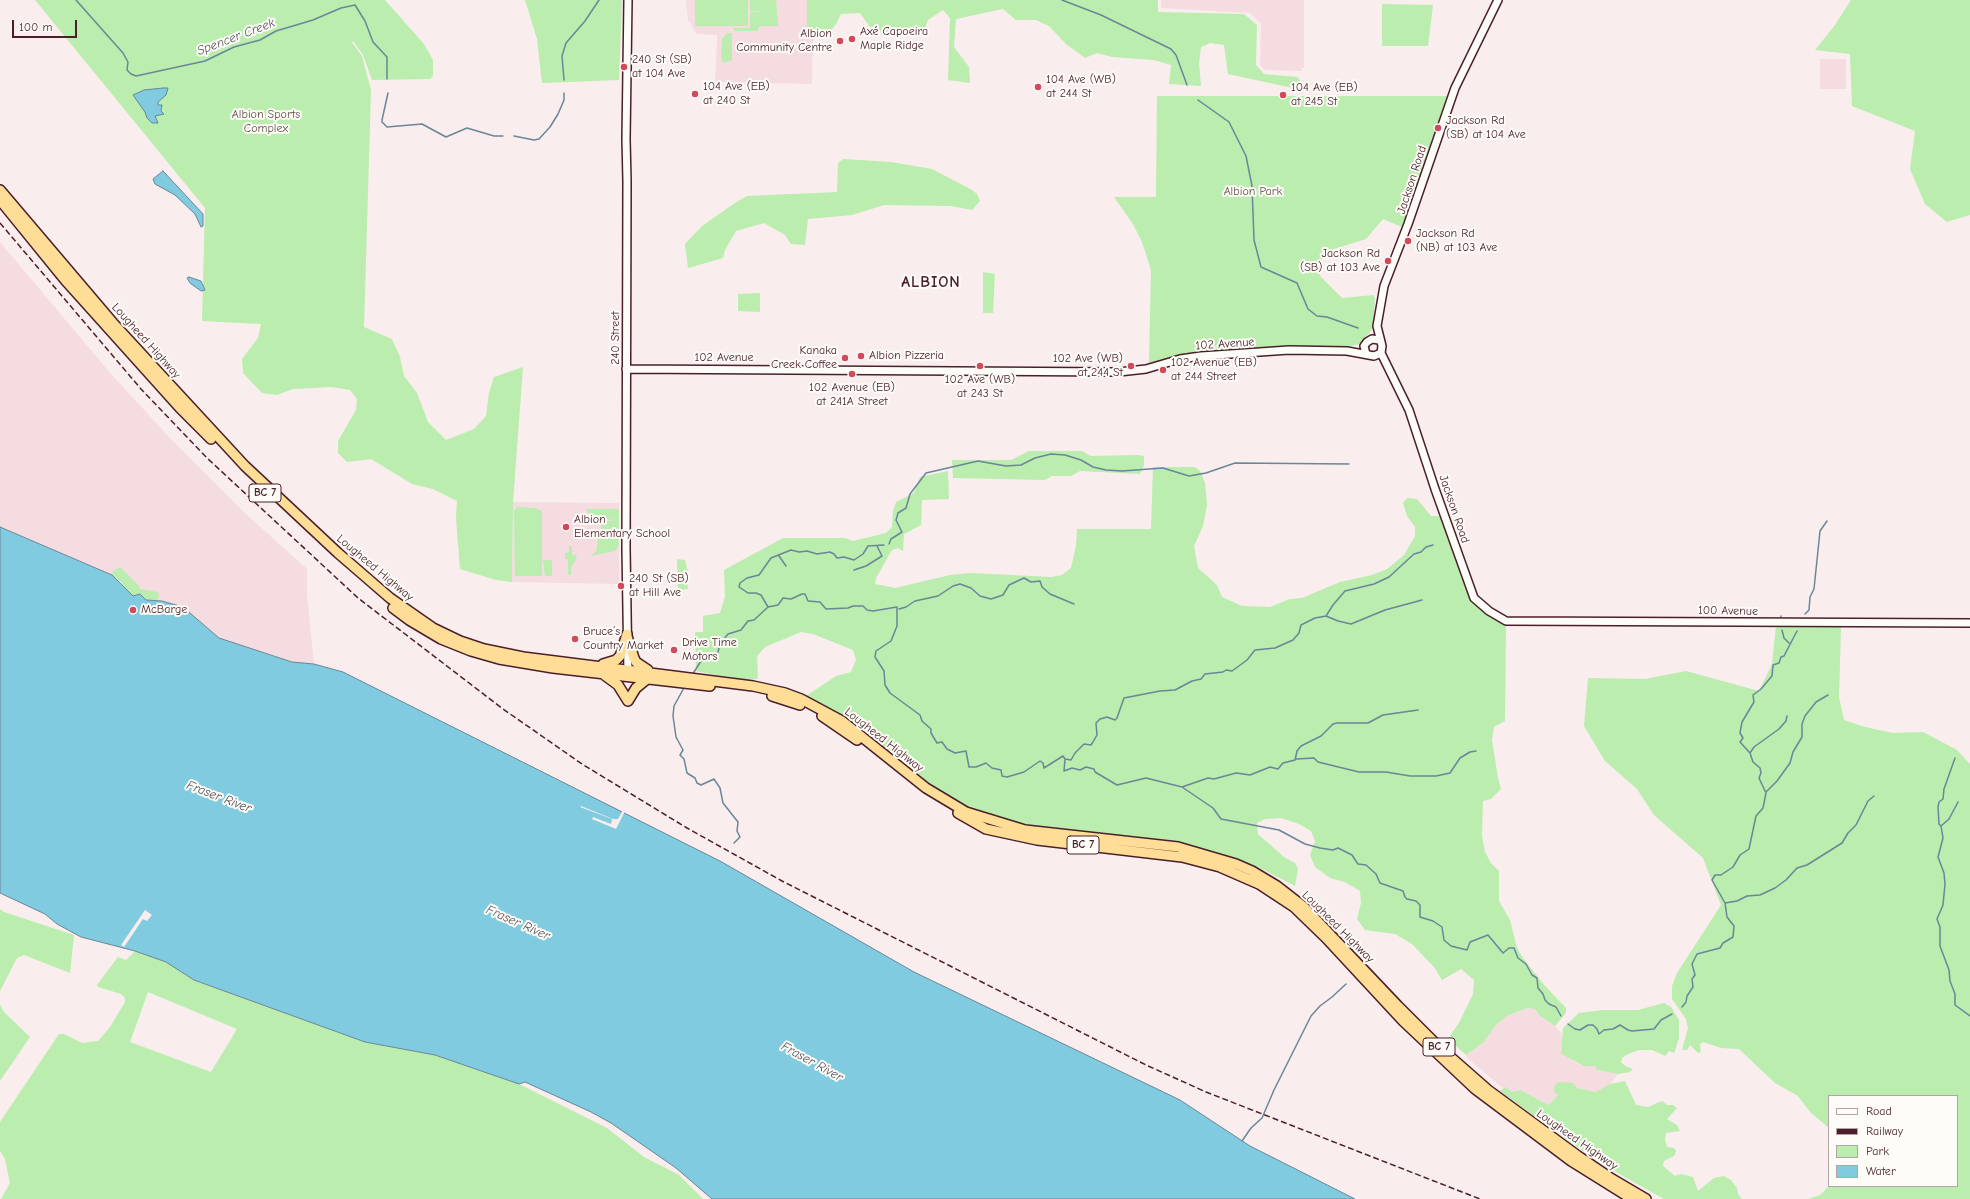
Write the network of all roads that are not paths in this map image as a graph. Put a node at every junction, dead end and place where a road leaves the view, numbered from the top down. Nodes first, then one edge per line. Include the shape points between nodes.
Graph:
1 (628, 0) edge
2 (1498, 0) edge
3 (0, 190) edge
4 (0, 200) edge
5 (1376, 340) junction
6 (1364, 346) junction
7 (1347, 351) junction
8 (1366, 354) junction
9 (1377, 355) junction
10 (626, 369) junction
11 (1489, 611) joint
12 (1970, 623) edge
13 (627, 634) junction
14 (594, 665) junction
15 (628, 673) junction
16 (602, 674) junction
17 (650, 675) junction
18 (1632, 1199) edge
19 (1646, 1199) edge

1 - 10 main road, 240 Street
2 - 5 main road, Jackson Road via 1450,100 1384,286
3 - 14 highway, Lougheed Highway / BC 7 via 113,323 214,434 338,553 390,598 433,628 484,649 523,657
4 - 16 highway, Lougheed Highway / BC 7 via 65,280 186,414 328,552 409,620 441,639 471,651 529,665
5 - 6 main road
5 - 9 main road via 1382,346
6 - 7 main road, 102 Avenue
6 - 8 main road
7 - 8 main road, 102 Avenue
7 - 10 main road, 102 Avenue via 1289,350 1201,356 1124,372
8 - 9 main road, 102 Avenue
9 - 11 main road, Jackson Road via 1387,366 1409,410 1434,489 1474,598
10 - 13 main road, 240 Street
11 - 12 main road, 100 Avenue via 1506,621
13 - 14 highway via 622,652 616,660
13 - 15 main road, 240 Street
13 - 17 highway via 636,662
14 - 15 highway, Lougheed Highway / BC 7
15 - 16 highway, Lougheed Highway / BC 7
15 - 17 highway, Lougheed Highway / BC 7
16 - 17 highway via 618,685 628,701 636,688
17 - 18 highway, Lougheed Highway / BC 7 via 743,690 811,708 879,755 937,801 986,829 1037,840 1182,857 1220,867 1259,884 1294,907 1408,1027 1475,1089 1558,1152
17 - 19 highway, Lougheed Highway / BC 7 via 752,686 801,699 842,721 926,788 966,812 1024,830 1178,847 1236,864 1263,877 1304,907 1398,1006 1476,1080 1565,1148

